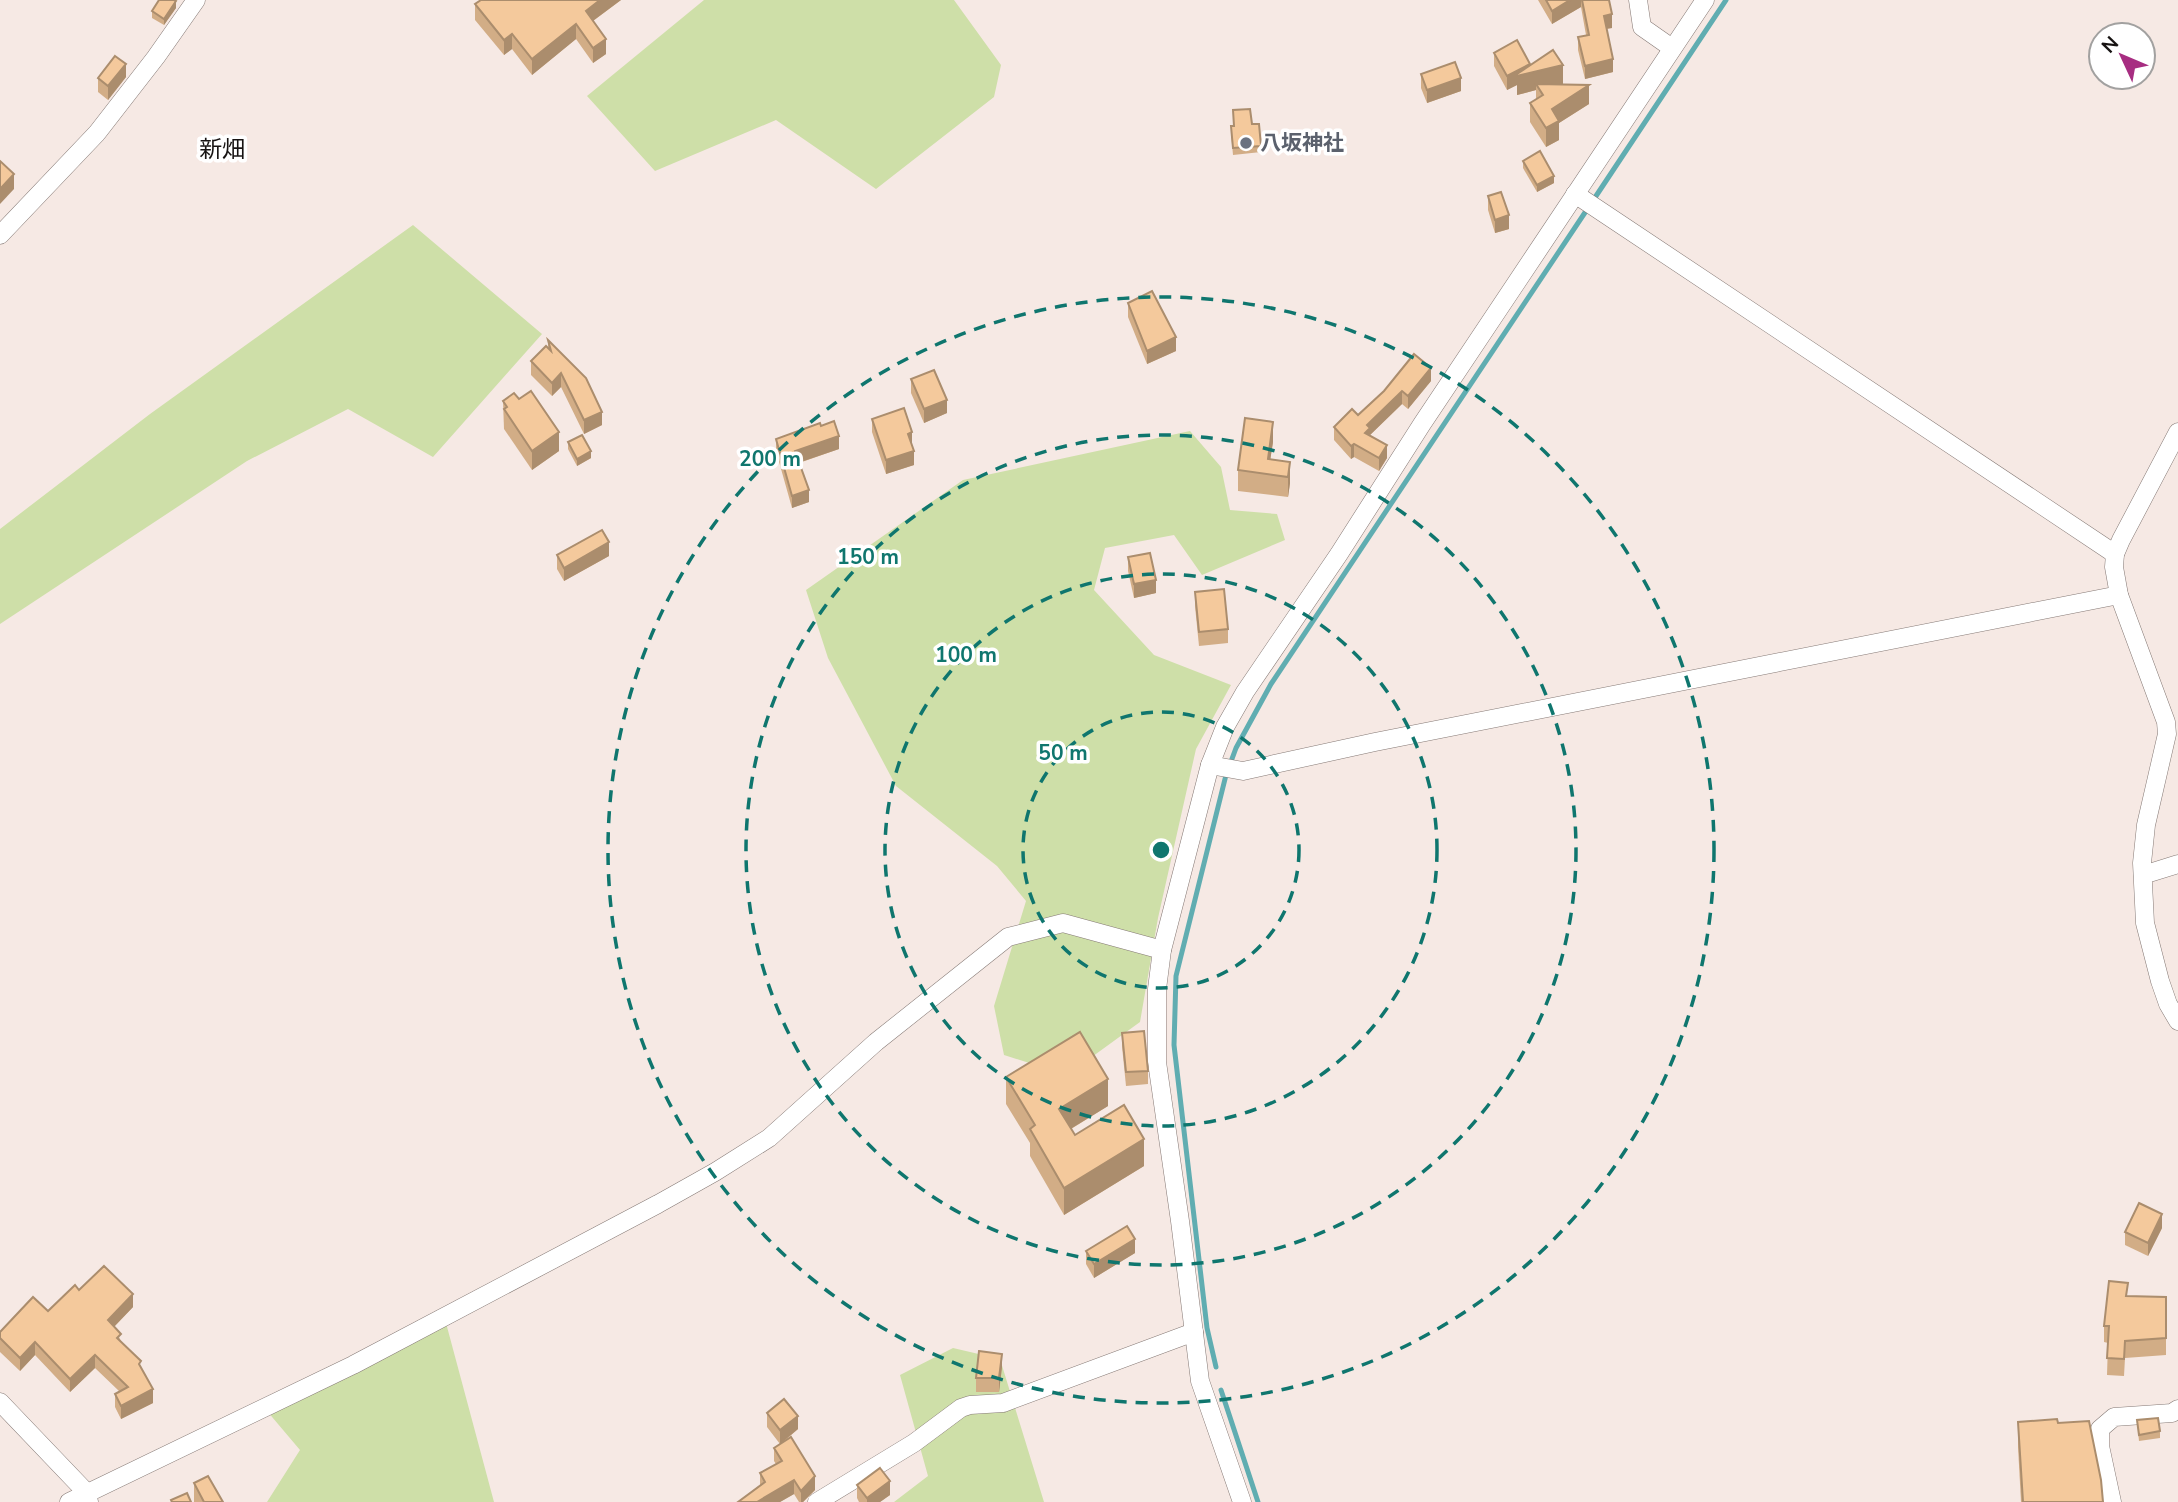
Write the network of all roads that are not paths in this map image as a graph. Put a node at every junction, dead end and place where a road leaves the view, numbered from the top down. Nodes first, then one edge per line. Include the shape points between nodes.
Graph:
1 (196, 0) edge
2 (1638, 0) edge
3 (1705, 0) edge
4 (1672, 48) junction
5 (1575, 194) junction
6 (0, 234) edge
7 (2178, 432) edge
8 (2115, 554) junction
9 (2119, 596) junction
10 (2173, 732) edge
11 (1214, 766) junction
12 (2178, 864) edge
13 (2143, 875) junction
14 (1162, 950) junction
15 (2178, 1021) edge
16 (1194, 1332) junction
17 (0, 1402) edge
18 (2178, 1409) edge
19 (87, 1497) edge
20 (69, 1502) edge
21 (817, 1502) edge
22 (1242, 1502) edge
23 (2112, 1502) edge

1 - 6 street via 97,133
2 - 4 street via 1642,27
3 - 4 street
4 - 5 street
5 - 8 street
5 - 11 street via 1245,692 1225,727
7 - 8 street
8 - 9 street
9 - 10 street
9 - 11 street via 1243,771
10 - 13 street via 2146,825
11 - 14 street
12 - 13 street
13 - 15 street via 2145,923 2160,981
14 - 16 street via 1157,1062
14 - 19 street via 1063,923 1008,937 876,1042 769,1138 715,1172 353,1365
16 - 21 street via 1003,1403 961,1408 914,1443
16 - 22 street via 1200,1381
17 - 19 street
18 - 23 street via 2114,1417 2101,1429 2100,1447
19 - 20 street

